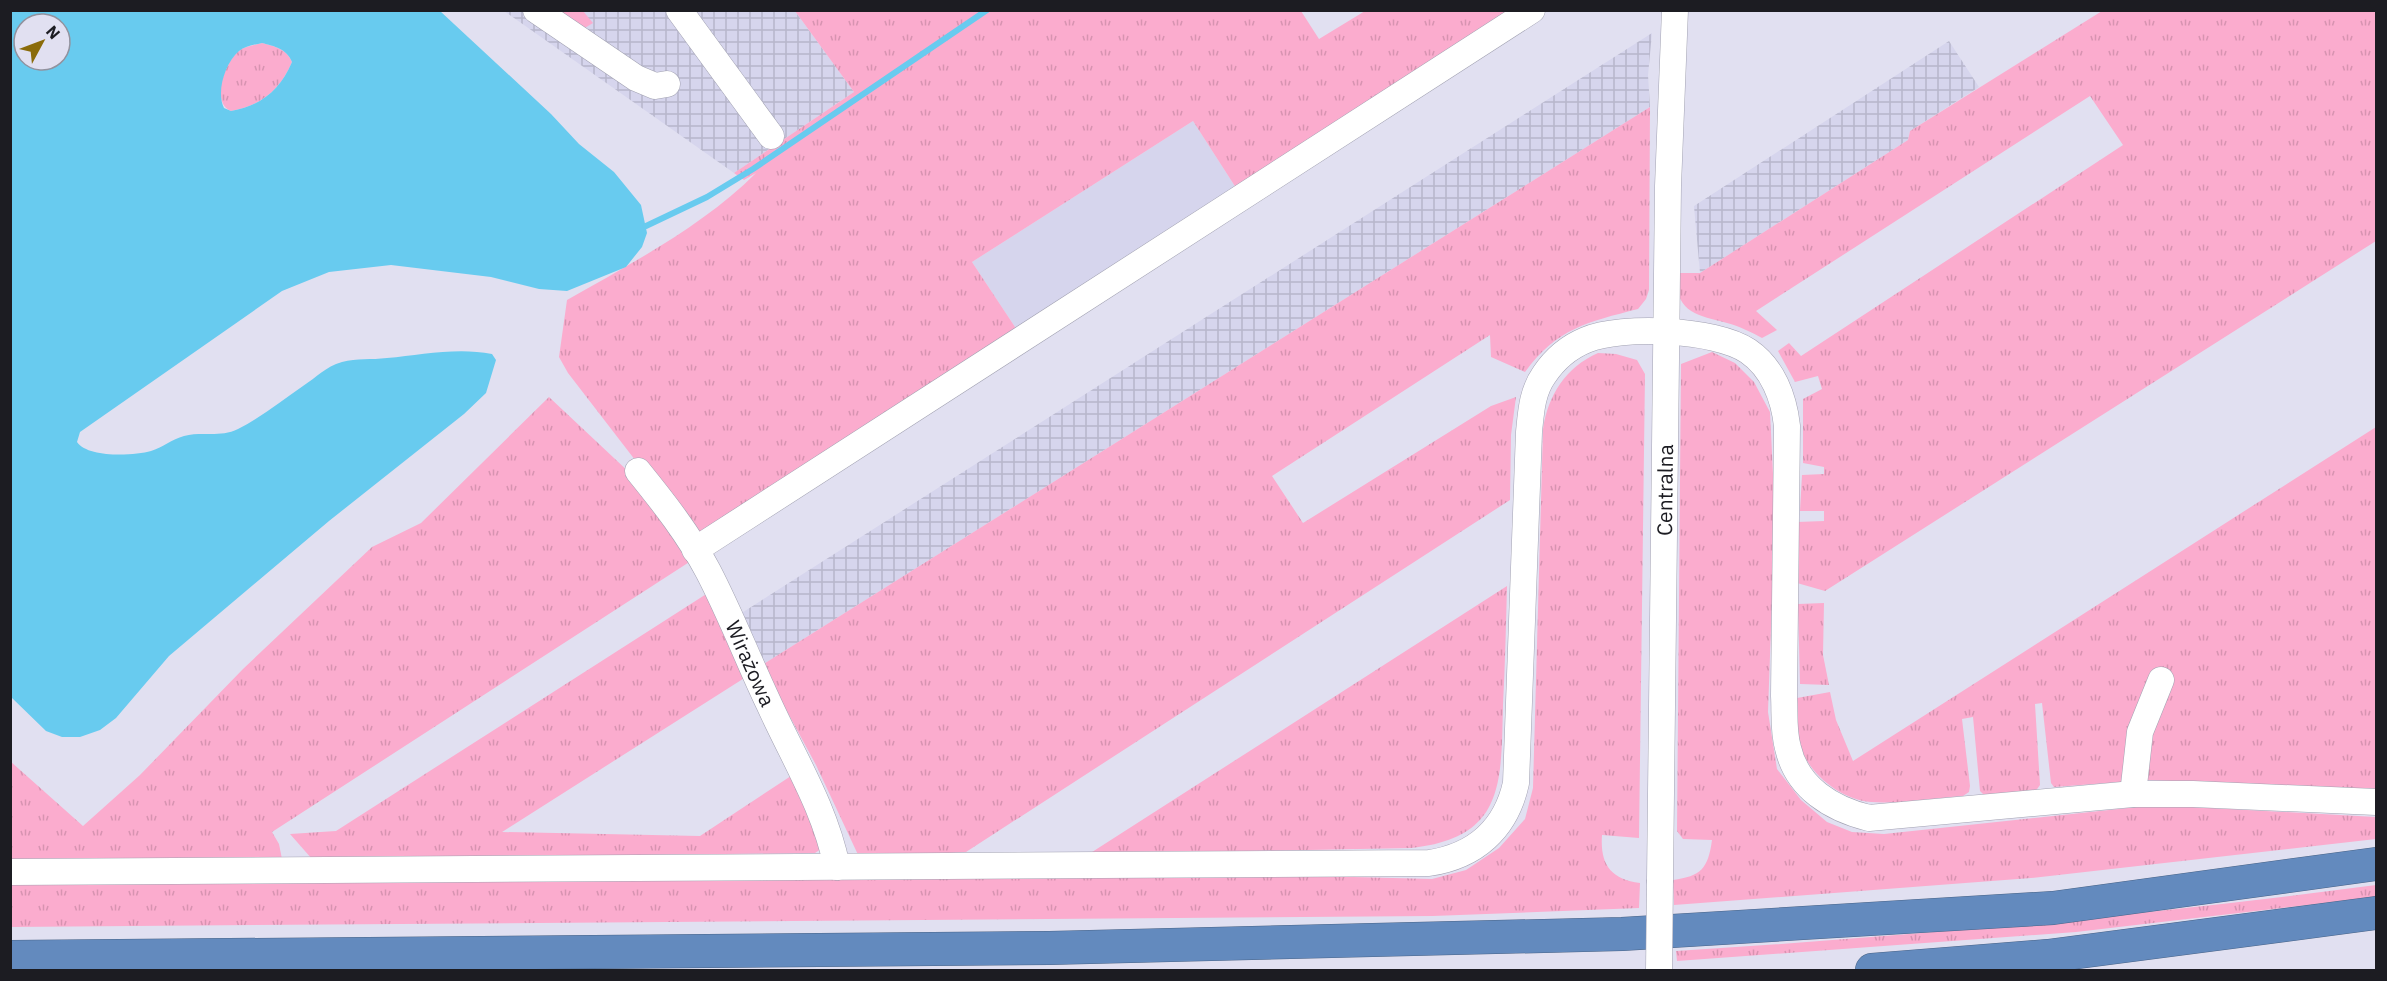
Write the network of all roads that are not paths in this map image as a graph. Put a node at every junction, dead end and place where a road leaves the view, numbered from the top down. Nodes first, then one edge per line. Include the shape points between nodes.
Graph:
1 (536, 10) edge
2 (679, 10) edge
3 (1532, 10) edge
4 (1675, 10) edge
5 (667, 84) dead end
6 (771, 136) dead end
7 (1666, 332) junction
8 (638, 471) dead end
9 (695, 549) junction
10 (2161, 680) dead end
11 (2133, 794) junction
12 (2376, 802) edge
13 (2376, 864) edge
14 (837, 867) junction
15 (10, 872) edge
16 (2376, 913) edge
17 (10, 957) edge
18 (1659, 970) edge
19 (1872, 970) edge

1 - 5 street via 636,78 655,86
2 - 6 street
3 - 9 street
4 - 7 street, Centralna
7 - 11 street via 1723,340 1750,352 1765,367 1784,404 1786,735 1793,765 1822,800 1852,814 1878,818
7 - 14 street via 1586,340 1551,367 1534,397 1529,432 1516,783 1500,825 1481,844 1465,854 1429,863
7 - 18 street, Centralna, bridge
8 - 9 street, Wirażowa
9 - 14 street, Wirażowa via 815,797 830,834
10 - 11 street via 2140,732
11 - 12 street
13 - 17 highway via 2053,908 1622,934 1049,948
14 - 15 street
16 - 19 highway via 2048,956

